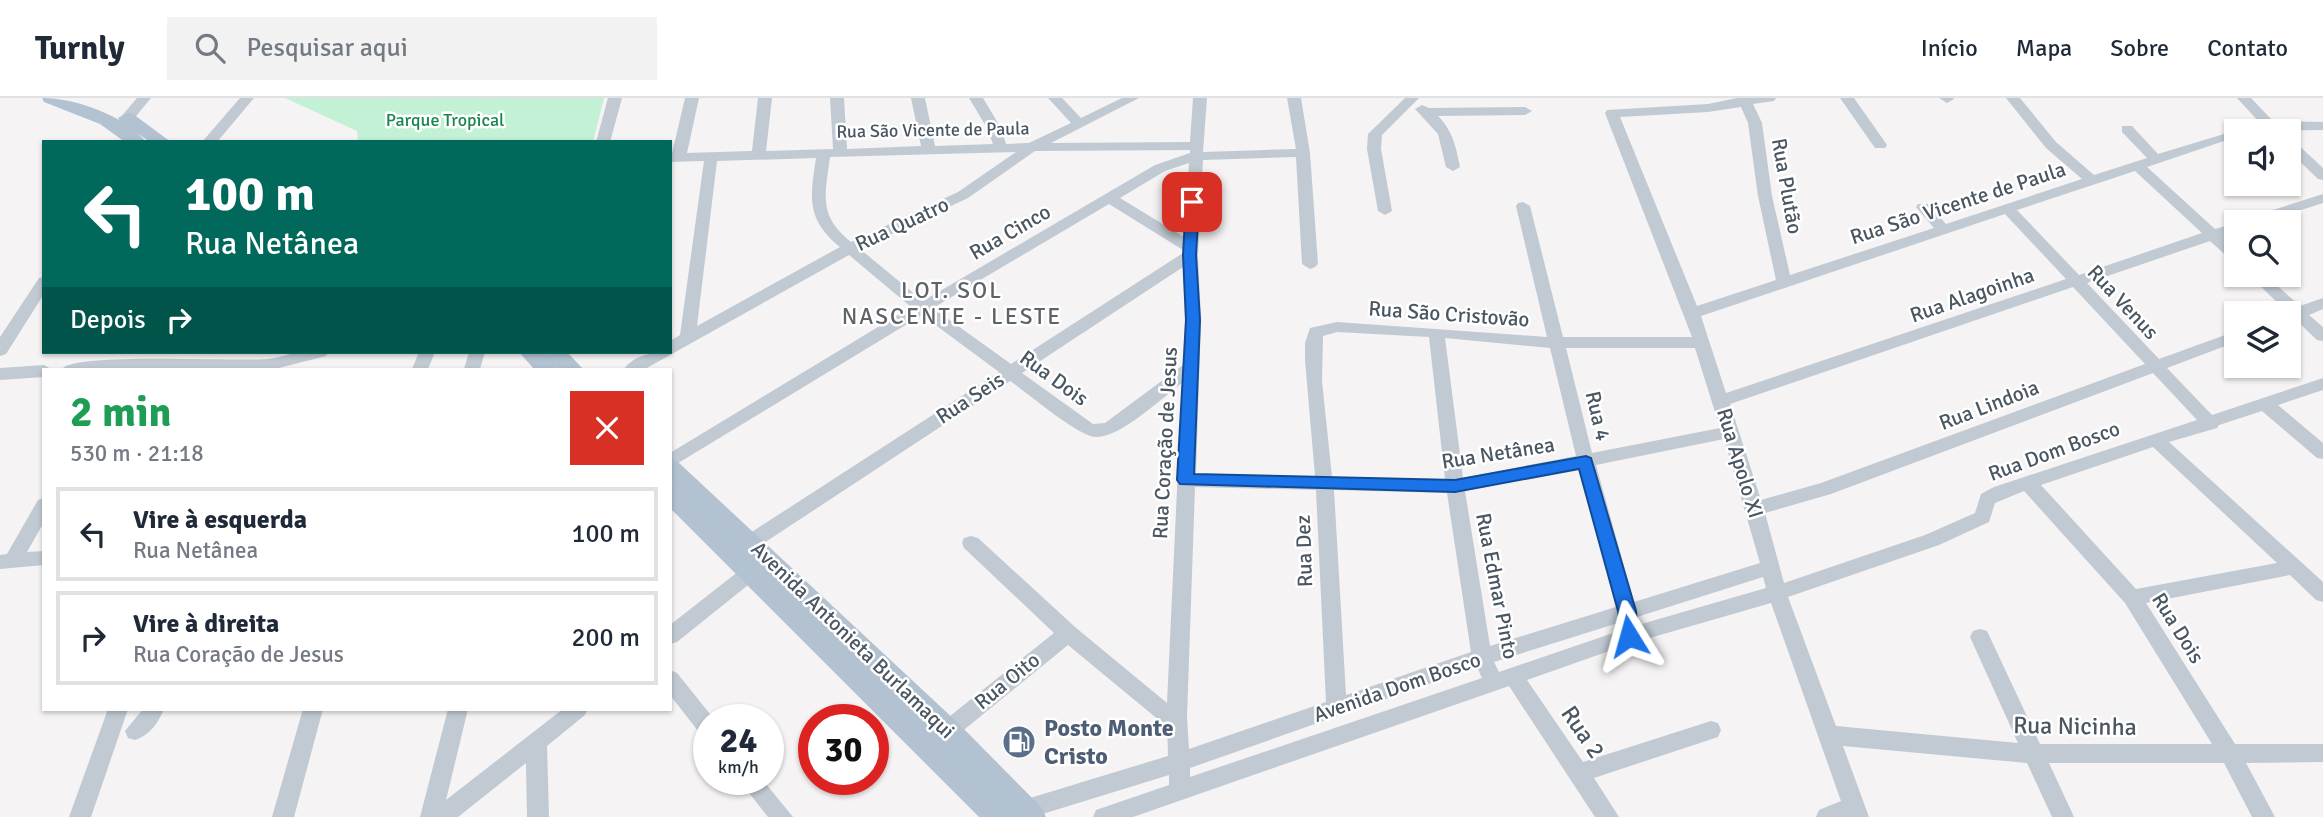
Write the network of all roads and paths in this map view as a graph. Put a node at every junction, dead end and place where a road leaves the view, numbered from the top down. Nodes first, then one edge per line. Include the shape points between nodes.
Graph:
1 (50, 98) edge
2 (90, 98) edge
3 (144, 98) edge
4 (247, 98) edge
5 (615, 98) edge
6 (692, 98) edge
7 (765, 98) edge
8 (836, 98) edge
9 (918, 98) edge
10 (976, 98) edge
11 (1055, 98) edge
12 (1200, 98) edge
13 (1294, 98) edge
14 (1769, 98) edge
15 (1847, 98) edge
16 (2244, 98) edge
17 (1411, 99) edge
18 (2013, 99) edge
19 (1123, 100) edge
20 (1745, 100) edge
21 (1426, 111) junction
22 (1525, 111) dead end
23 (127, 118) junction
24 (2264, 119) edge
25 (1080, 125) junction
26 (2323, 126) edge
27 (2301, 127) edge
28 (2127, 129) dead end
29 (2224, 137) edge
30 (133, 140) edge
31 (159, 140) edge
32 (211, 140) edge
33 (604, 140) edge
34 (1880, 145) dead end
35 (1032, 147) junction
36 (1001, 148) junction
37 (929, 150) junction
38 (1196, 151) junction
39 (832, 152) junction
40 (1303, 153) junction
41 (759, 155) junction
42 (2301, 155) edge
43 (711, 157) junction
44 (675, 158) edge
45 (2157, 161) junction
46 (1453, 167) dead end
47 (2139, 167) junction
48 (2323, 176) edge
49 (2094, 182) junction
50 (1110, 198) junction
51 (2323, 198) edge
52 (1523, 206) dead end
53 (1923, 207) dead end
54 (2007, 208) junction
55 (2286, 210) edge
56 (1385, 211) dead end
57 (1942, 228) junction
58 (2224, 231) edge
59 (2212, 235) junction
60 (2224, 246) edge
61 (848, 249) junction
62 (1190, 252) junction
63 (1310, 264) dead end
64 (1784, 282) junction
65 (2076, 282) junction
66 (42, 285) edge
67 (2267, 287) edge
68 (2281, 301) edge
69 (2323, 303) edge
70 (922, 308) junction
71 (2301, 312) edge
72 (1692, 313) junction
73 (2301, 320) edge
74 (1337, 327) joint
75 (1436, 332) junction
76 (2323, 336) edge
77 (688, 338) junction
78 (2224, 341) edge
79 (1702, 342) junction
80 (1558, 343) junction
81 (672, 347) edge
82 (0, 350) edge
83 (310, 354) edge
84 (660, 354) edge
85 (545, 360) edge
86 (124, 362) edge
87 (270, 362) edge
88 (1192, 367) junction
89 (2155, 367) junction
90 (78, 368) edge
91 (197, 368) edge
92 (569, 368) edge
93 (634, 368) edge
94 (42, 371) edge
95 (1008, 373) junction
96 (0, 374) edge
97 (2323, 384) edge
98 (1721, 401) junction
99 (2264, 403) junction
100 (2211, 424) junction
101 (1730, 432) junction
102 (2155, 439) junction
103 (2323, 453) edge
104 (672, 461) edge
105 (1586, 462) junction
106 (672, 470) edge
107 (1185, 480) junction
108 (1324, 483) junction
109 (2028, 483) junction
110 (1455, 486) junction
111 (672, 495) edge
112 (42, 508) edge
113 (1755, 509) junction
114 (751, 542) junction
115 (971, 543) dead end
116 (42, 558) edge
117 (6, 561) edge
118 (1771, 567) junction
119 (2292, 567) junction
120 (751, 572) junction
121 (1777, 593) junction
122 (2323, 594) edge
123 (2132, 597) junction
124 (1627, 611) junction
125 (1069, 633) junction
126 (672, 634) edge
127 (1629, 636) junction
128 (1980, 637) dead end
129 (843, 647) junction
130 (1482, 657) junction
131 (1504, 679) junction
132 (672, 682) edge
133 (1336, 707) junction
134 (693, 708) edge
135 (117, 711) edge
136 (153, 711) edge
137 (312, 711) edge
138 (457, 711) edge
139 (575, 711) edge
140 (1177, 717) junction
141 (1711, 730) dead end
142 (135, 731) dead end
143 (947, 731) junction
144 (1827, 734) junction
145 (536, 742) junction
146 (2323, 753) edge
147 (2035, 754) junction
148 (2230, 754) junction
149 (1180, 762) junction
150 (1579, 773) junction
151 (1180, 790) junction
152 (763, 795) edge
153 (1856, 812) edge
154 (1014, 815) edge
155 (80, 817) edge
156 (283, 817) edge
157 (430, 817) edge
158 (441, 817) edge
159 (538, 817) edge
160 (782, 817) edge
161 (1104, 817) edge
162 (1608, 817) edge
163 (1827, 817) edge
164 (2063, 817) edge
165 (2264, 817) edge

1 - 30 main road via 89,112
2 - 23 main road
3 - 23 street
4 - 32 street
5 - 33 street
6 - 44 street
7 - 41 street
8 - 39 street, Rua Dois
9 - 37 street
10 - 36 street
11 - 25 street
12 - 38 street, Rua Coração de Jesus
13 - 40 street
14 - 20 street
15 - 34 street
16 - 24 street
17 - 21 street
17 - 56 street via 1375,134
18 - 49 street via 2051,145
19 - 25 street, Rua Quatro
20 - 64 street, Rua Plutão via 1755,123
20 - 72 street, Rua Apolo XI via 1708,108 1612,113
21 - 22 street
21 - 46 street via 1448,135
23 - 31 main road
25 - 35 street, Rua Quatro
26 - 27 street
28 - 45 street
29 - 45 street, Rua São Vicente de Paula
35 - 36 street, Rua São Vicente de Paula
35 - 38 street, Rua São Vicente de Paula
35 - 61 street, Rua Quatro via 963,195
36 - 37 street, Rua São Vicente de Paula
37 - 39 street, Rua São Vicente de Paula
38 - 40 street, Rua São Vicente de Paula
38 - 50 street, Rua Cinco
38 - 62 street, Rua Coração de Jesus
39 - 41 street, Rua São Vicente de Paula
39 - 61 street, Rua Dois via 819,196 822,222
40 - 63 street
41 - 43 street, Rua São Vicente de Paula
42 - 48 street
43 - 44 street, Rua São Vicente de Paula
43 - 77 street
45 - 47 street, Rua São Vicente de Paula
47 - 49 street, Rua São Vicente de Paula
47 - 59 street
49 - 54 street, Rua São Vicente de Paula
50 - 62 street
50 - 70 street, Rua Cinco
51 - 55 street
52 - 80 street, Rua 4
53 - 57 street
54 - 57 street, Rua São Vicente de Paula
54 - 65 street, Rua Venus
57 - 64 street, Rua São Vicente de Paula
58 - 59 street, Rua Alagoinha
59 - 60 street
59 - 65 street, Rua Alagoinha
61 - 70 street, Rua Dois
61 - 77 street, Rua Quatro
62 - 88 street, Rua Coração de Jesus
62 - 95 street, Rua Seis
64 - 72 street, Rua São Vicente de Paula
65 - 89 street, Rua Venus
65 - 98 street, Rua Alagoinha
66 - 82 street
67 - 68 street
69 - 71 street
70 - 95 street, Rua Dois
70 - 104 street, Rua Cinco
72 - 79 street, Rua Apolo XI
73 - 76 street
74 - 75 street, Rua São Cristovão
74 - 108 street, Rua Dez via 1316,332 1313,340
75 - 80 street, Rua São Cristovão
75 - 110 street, Rua Edmar Pinto
77 - 81 street, Rua Quatro
78 - 89 street, Rua Lindoia
79 - 80 street, Rua São Cristovão
79 - 98 street, Rua Apolo XI
80 - 105 street, Rua 4
83 - 87 street
84 - 93 street
85 - 92 main road
86 - 90 street
86 - 91 street
87 - 91 street
88 - 95 street, Rua Dois via 1119,422 1097,431 1079,424
88 - 107 street, Rua Coração de Jesus
89 - 100 street, Rua Venus
89 - 113 street, Rua Lindoia via 1825,489
94 - 96 street
95 - 114 street, Rua Seis
97 - 99 street, Rua Dom Bosco
98 - 101 street, Rua Apolo XI
99 - 100 street, Rua Dom Bosco
99 - 103 street
100 - 102 street, Rua Dom Bosco
101 - 105 street, Rua Netânea
101 - 113 street, Rua Apolo XI
102 - 109 street, Rua Dom Bosco
102 - 119 street
105 - 110 street, Rua Netânea
105 - 124 street, Rua 4
106 - 114 main road, Avenida Antonieta Burlamaqui
107 - 108 street, Rua Netânea
107 - 140 street, Rua Coração de Jesus
108 - 110 street, Rua Netânea
108 - 133 street, Rua Dez
109 - 121 street, Rua Dom Bosco via 1987,499 1983,517 1963,528
109 - 123 street, Rua Dois
110 - 130 street, Rua Edmar Pinto
111 - 120 main road, Avenida Antonieta Burlamaqui
112 - 117 street
113 - 118 street, Rua Apolo XI
114 - 129 main road, Avenida Antonieta Burlamaqui
115 - 125 street
116 - 117 street
118 - 121 street, Rua Apolo XI
118 - 124 street, Avenida Dom Bosco
119 - 122 street
119 - 123 street
120 - 126 street
120 - 129 main road, Avenida Antonieta Burlamaqui
121 - 127 street, Avenida Dom Bosco
121 - 144 street, Rua Apolo XI
123 - 148 street, Rua Dois
124 - 127 street, Rua 4
124 - 130 street, Avenida Dom Bosco
125 - 140 street via 1167,715
125 - 143 street, Rua Oito
127 - 131 street, Avenida Dom Bosco
128 - 147 street
129 - 143 main road, Avenida Antonieta Burlamaqui
129 - 154 main road, Avenida Antonieta Burlamaqui
130 - 131 street, Rua Edmar Pinto
130 - 133 street, Avenida Dom Bosco
131 - 150 street, Rua 2
131 - 151 street, Avenida Dom Bosco
132 - 134 street
133 - 149 street, Avenida Dom Bosco
135 - 155 street
136 - 142 street
137 - 156 street
138 - 157 street
139 - 145 street
140 - 149 street, Rua Coração de Jesus
141 - 150 street
143 - 154 main road, Avenida Antonieta Burlamaqui
144 - 147 street, Rua Nicinha
144 - 153 street, Rua Apolo XI
145 - 158 street
145 - 159 street
146 - 148 street, Rua Nicinha
147 - 148 street, Rua Nicinha
147 - 164 street
148 - 165 street, Rua Dois
149 - 151 street, Rua Coração de Jesus
149 - 154 street, Avenida Dom Bosco
150 - 162 street, Rua 2
151 - 161 street, Avenida Dom Bosco
152 - 160 street
153 - 163 street

